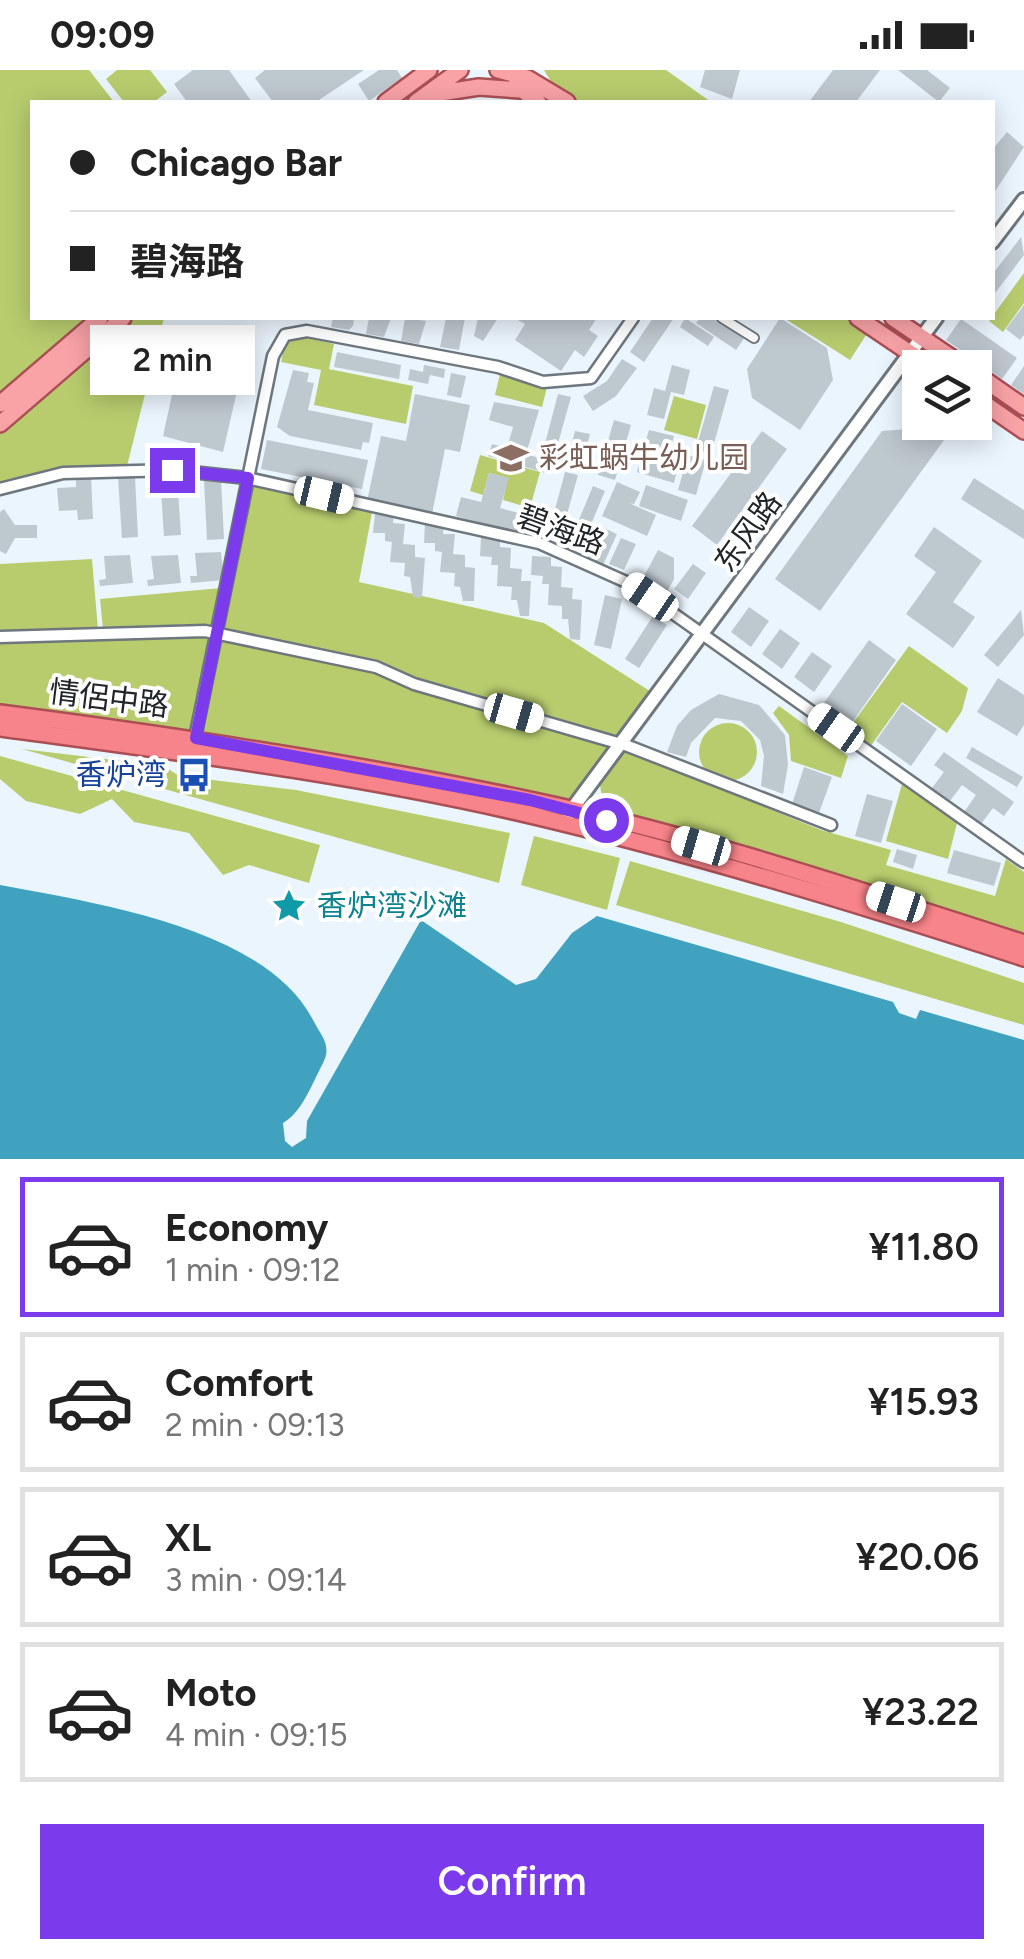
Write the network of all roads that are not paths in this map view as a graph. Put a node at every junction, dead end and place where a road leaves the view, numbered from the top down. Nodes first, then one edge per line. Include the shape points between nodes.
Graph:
1 (430, 70) edge
2 (460, 70) edge
3 (503, 70) edge
4 (535, 70) edge
5 (520, 90) junction
6 (543, 96) edge
7 (421, 99) edge
8 (389, 100) edge
9 (1024, 200) edge
10 (995, 238) edge
11 (98, 320) edge
12 (120, 320) edge
13 (632, 320) edge
14 (725, 320) edge
15 (861, 320) edge
16 (896, 320) edge
17 (934, 320) edge
18 (922, 336) junction
19 (754, 338) dead end
20 (907, 350) edge
21 (912, 350) edge
22 (942, 350) edge
23 (902, 363) edge
24 (992, 385) edge
25 (0, 404) edge
26 (1024, 407) edge
27 (992, 408) edge
28 (0, 424) edge
29 (1024, 430) edge
30 (248, 478) junction
31 (0, 488) edge
32 (216, 633) junction
33 (704, 634) junction
34 (0, 637) edge
35 (0, 713) edge
36 (0, 728) edge
37 (196, 738) junction
38 (620, 743) junction
39 (568, 817) junction
40 (831, 826) dead end
41 (1024, 862) edge
42 (1024, 943) edge
43 (1024, 958) edge

1 - 8 main road
2 - 7 main road
3 - 5 main road
3 - 6 main road
4 - 6 main road
5 - 6 main road
5 - 7 main road via 479,87
9 - 10 street
11 - 25 main road
12 - 28 main road
13 - 30 street via 592,378 543,382 498,367 292,332 276,348
14 - 19 street
15 - 20 main road
16 - 18 main road
17 - 18 street, 东风路
18 - 21 street, 东风路
18 - 22 main road
23 - 33 street, 东风路
24 - 26 main road
27 - 29 main road
30 - 31 street, 碧海路 via 172,470 63,473
30 - 32 street
30 - 33 street, 碧海路 via 539,543 633,585
32 - 34 street
32 - 37 street
32 - 38 street via 376,667
33 - 38 street, 东风路
33 - 41 street, 碧海路
35 - 37 highway, 情侶中路
36 - 39 highway, 情侶中路
37 - 39 highway, 情侶中路
38 - 39 street, 东风路
38 - 40 street
39 - 42 highway, 情侶中路 via 833,882
39 - 43 highway, 情侶中路

